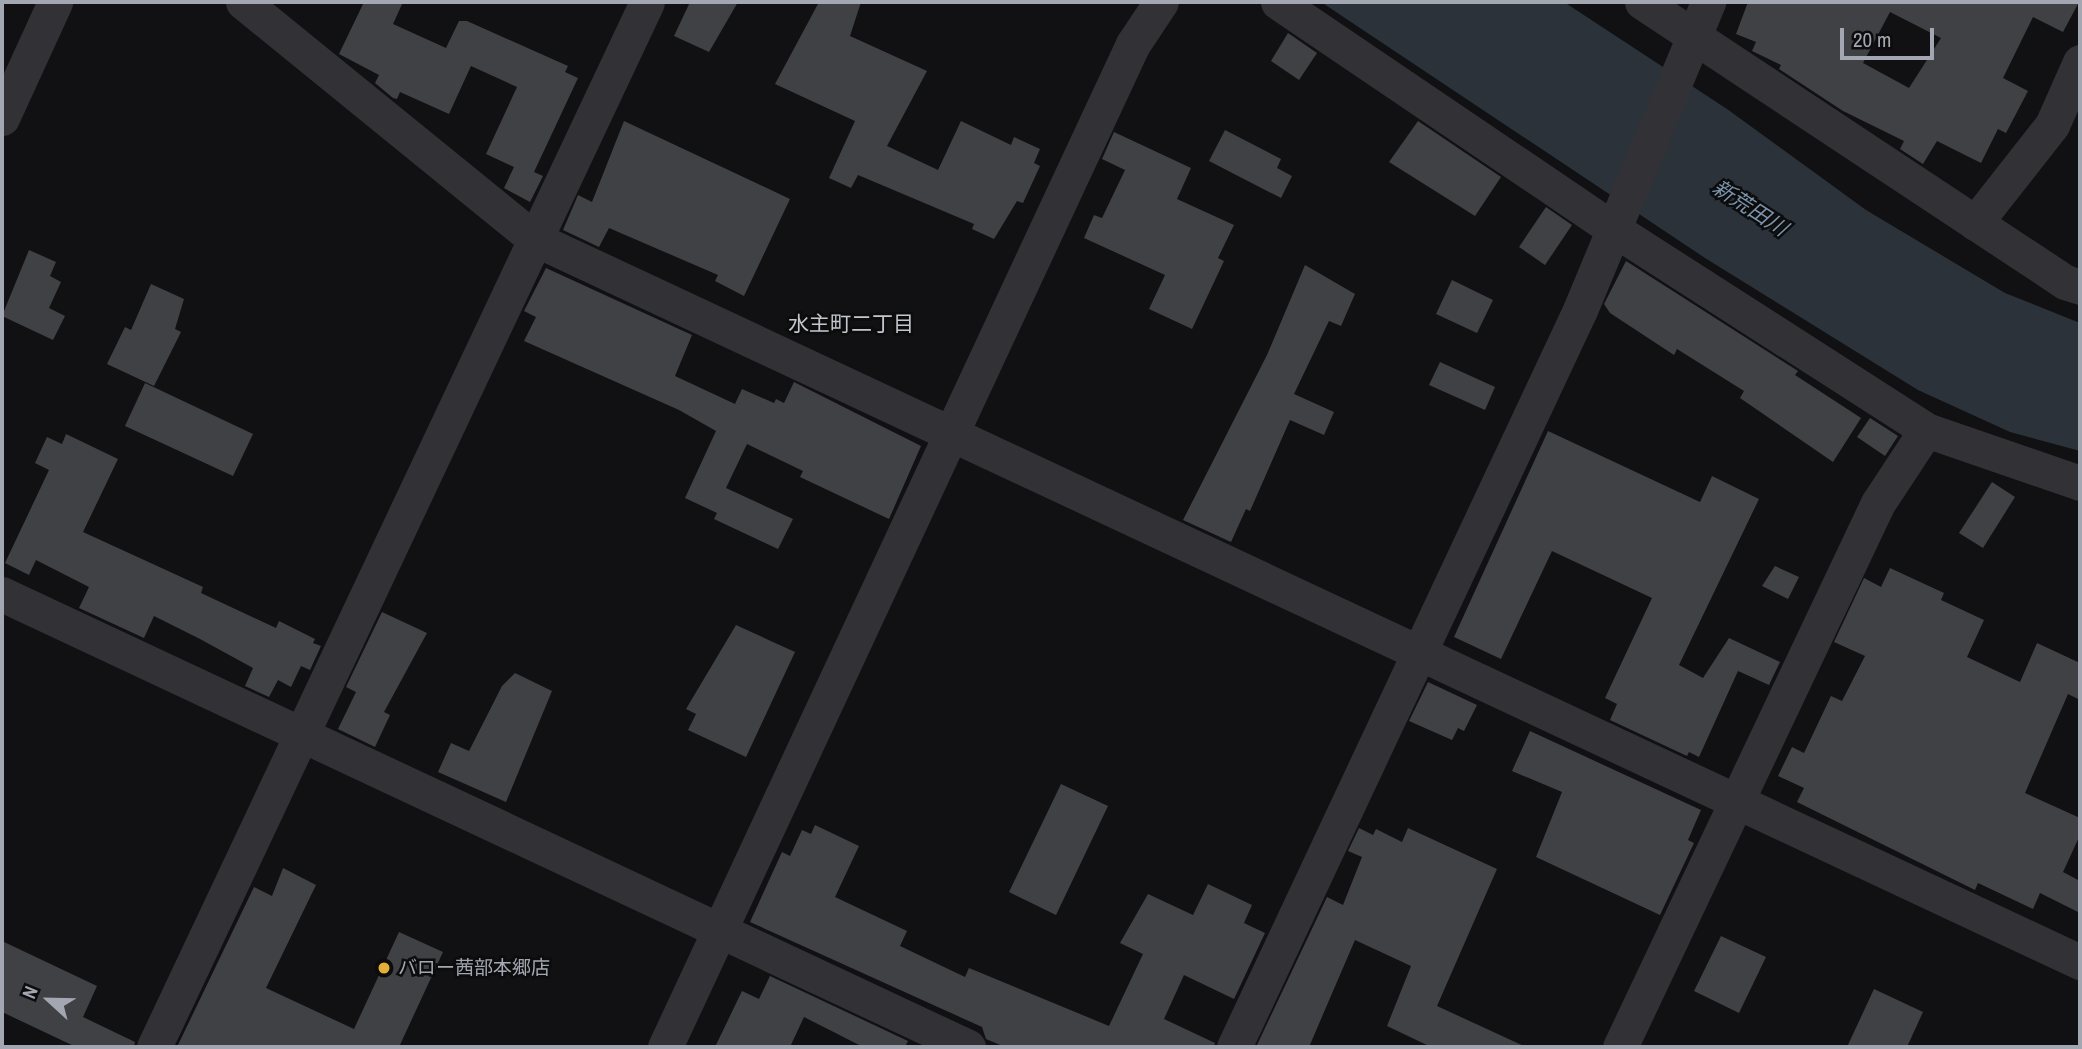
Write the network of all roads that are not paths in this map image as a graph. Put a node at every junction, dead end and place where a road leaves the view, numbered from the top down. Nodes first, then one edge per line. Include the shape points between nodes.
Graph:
1 (55, 2) edge
2 (243, 2) edge
3 (647, 2) edge
4 (1161, 2) edge
5 (1278, 2) edge
6 (1642, 2) edge
7 (1708, 2) edge
8 (1687, 51) junction
9 (2080, 62) edge
10 (2, 118) edge
11 (1618, 222) junction
12 (1976, 223) junction
13 (535, 239) junction
14 (2080, 287) edge
15 (1926, 430) junction
16 (952, 435) junction
17 (2080, 483) edge
18 (2, 593) edge
19 (1419, 655) junction
20 (302, 732) junction
21 (1736, 802) junction
22 (720, 930) junction
23 (2080, 962) edge
24 (154, 1047) edge
25 (665, 1047) edge
26 (968, 1047) edge
27 (1234, 1047) edge
28 (1620, 1047) edge

1 - 10 street
2 - 13 street
3 - 13 street
4 - 16 street via 1133,44
5 - 11 street
6 - 8 street
7 - 8 street
8 - 11 street
8 - 12 street
9 - 12 street via 2052,125
11 - 15 street
11 - 19 street
12 - 14 street via 2065,282
13 - 16 street
13 - 20 street
15 - 17 street
15 - 21 street via 1878,503
16 - 19 street
16 - 22 street
18 - 20 street
19 - 21 street
19 - 27 street
20 - 22 street
20 - 24 street
21 - 23 street
21 - 28 street
22 - 25 street
22 - 26 street

